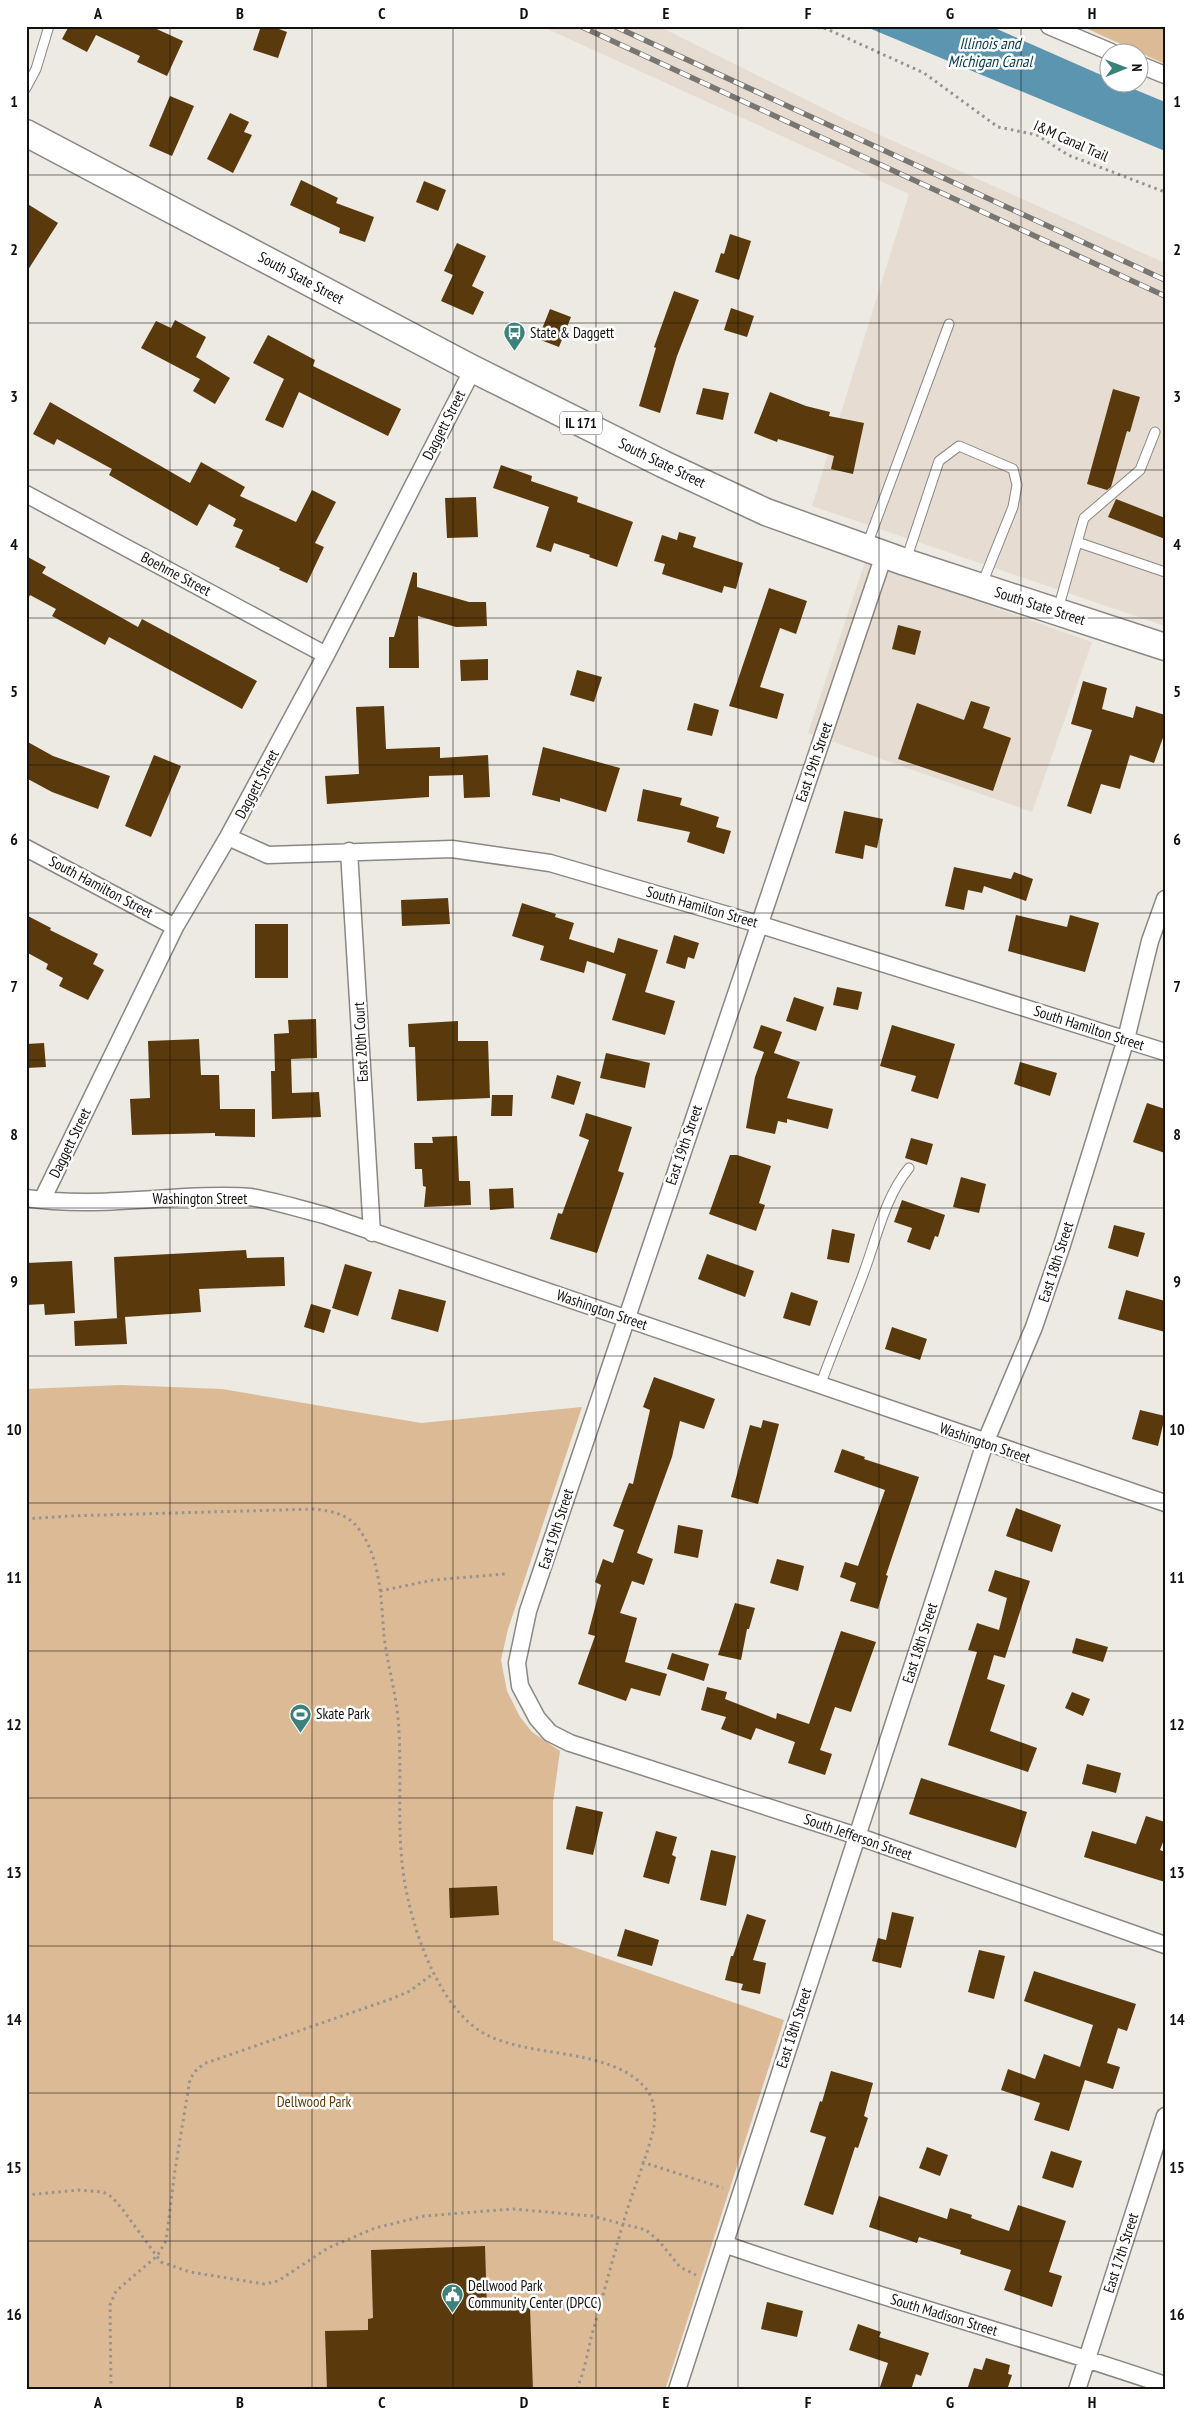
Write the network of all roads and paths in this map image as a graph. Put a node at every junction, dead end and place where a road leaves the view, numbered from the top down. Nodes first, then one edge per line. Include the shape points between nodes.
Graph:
1 (49, 26) edge
2 (811, 26) edge
3 (1049, 26) edge
4 (1098, 47) edge
5 (1148, 68) edge
6 (1165, 75) edge
7 (26, 88) edge
8 (26, 133) edge
9 (1165, 192) edge
10 (949, 324) dead end
11 (473, 369) junction
12 (1155, 432) dead end
13 (26, 494) edge
14 (1077, 542) junction
15 (885, 555) junction
16 (1165, 572) edge
17 (981, 587) junction
18 (1057, 612) junction
19 (1165, 647) edge
20 (326, 655) junction
21 (228, 836) junction
22 (26, 848) edge
23 (349, 851) junction
24 (1165, 898) edge
25 (758, 924) junction
26 (176, 927) junction
27 (1126, 1039) junction
28 (1165, 1052) edge
29 (909, 1168) dead end
30 (34, 1199) edge
31 (372, 1233) junction
32 (625, 1318) junction
33 (820, 1386) junction
34 (985, 1443) junction
35 (1165, 1503) edge
36 (26, 1519) edge
37 (505, 1574) dead end
38 (380, 1592) junction
39 (550, 1733) joint
40 (857, 1836) junction
41 (1165, 1945) edge
42 (434, 1973) junction
43 (1165, 2116) edge
44 (642, 2162) junction
45 (741, 2193) junction
46 (26, 2195) edge
47 (623, 2222) junction
48 (724, 2244) junction
49 (157, 2256) junction
50 (713, 2279) junction
51 (1087, 2358) junction
52 (1165, 2385) edge
53 (111, 2390) edge
54 (576, 2390) edge
55 (678, 2390) edge
56 (1077, 2390) edge

1 - 7 lane via 36,69
2 - 9 path, I&M Canal Trail via 827,29 924,73 998,126 1036,135 1068,155
3 - 4 street
5 - 6 street
8 - 11 main road, South State Street / IL 171
10 - 15 lane
11 - 15 main road, South State Street / IL 171 via 766,512
11 - 20 street, Daggett Street
12 - 14 lane via 1140,470 1084,518
13 - 20 street, Boehme Street
14 - 16 lane
14 - 18 lane
15 - 17 main road, South State Street / IL 171
15 - 17 lane via 939,461 958,446 1013,469 1017,485 1013,507
15 - 25 street, East 19th Street
17 - 18 main road, South State Street / IL 171
18 - 19 main road, South State Street / IL 171
20 - 21 street, Daggett Street
21 - 23 street, South Hamilton Street via 268,855
21 - 26 street, Daggett Street
22 - 26 street, South Hamilton Street
23 - 25 street, South Hamilton Street via 452,849 550,863
23 - 31 street, East 20th Court
24 - 27 street, East 18th Street via 1150,941
25 - 27 street, South Hamilton Street
25 - 32 street, East 19th Street
26 - 30 street, Daggett Street
27 - 28 street, South Hamilton Street
27 - 34 street, East 18th Street via 1034,1327
29 - 33 lane via 899,1180 885,1210
30 - 31 street, Washington Street via 103,1201 249,1197 324,1216
31 - 32 street, Washington Street
32 - 33 street, Washington Street
32 - 39 street, East 19th Street via 520,1642 517,1664 520,1686 527,1704
33 - 34 street, Washington Street
34 - 35 street, Washington Street
34 - 40 street, East 18th Street
36 - 38 path via 285,1508 331,1511 345,1516 365,1537
37 - 38 path via 432,1580
38 - 42 path via 384,1639 398,1706 401,1864 413,1918
39 - 40 street, South Jefferson Street via 570,1743
40 - 41 street, South Jefferson Street
40 - 45 street, East 18th Street
42 - 44 path via 459,2014 490,2037 593,2060 635,2078 648,2090 654,2112 654,2125
42 - 49 path via 404,1994 206,2063 197,2069 190,2079 166,2241
43 - 51 street, East 17th Street
44 - 45 path
44 - 47 path
45 - 48 street, East 18th Street
46 - 49 path via 78,2190 103,2192 123,2210
47 - 49 path via 513,2209 424,2216 349,2237 272,2284 190,2272 161,2262
47 - 50 path via 646,2230 680,2267
47 - 54 path
48 - 50 street, East 18th Street
48 - 51 street, South Madison Street via 806,2273
49 - 53 path via 116,2291 110,2305
50 - 55 street, East 18th Street
51 - 52 street, South Madison Street
51 - 56 street, East 17th Street

